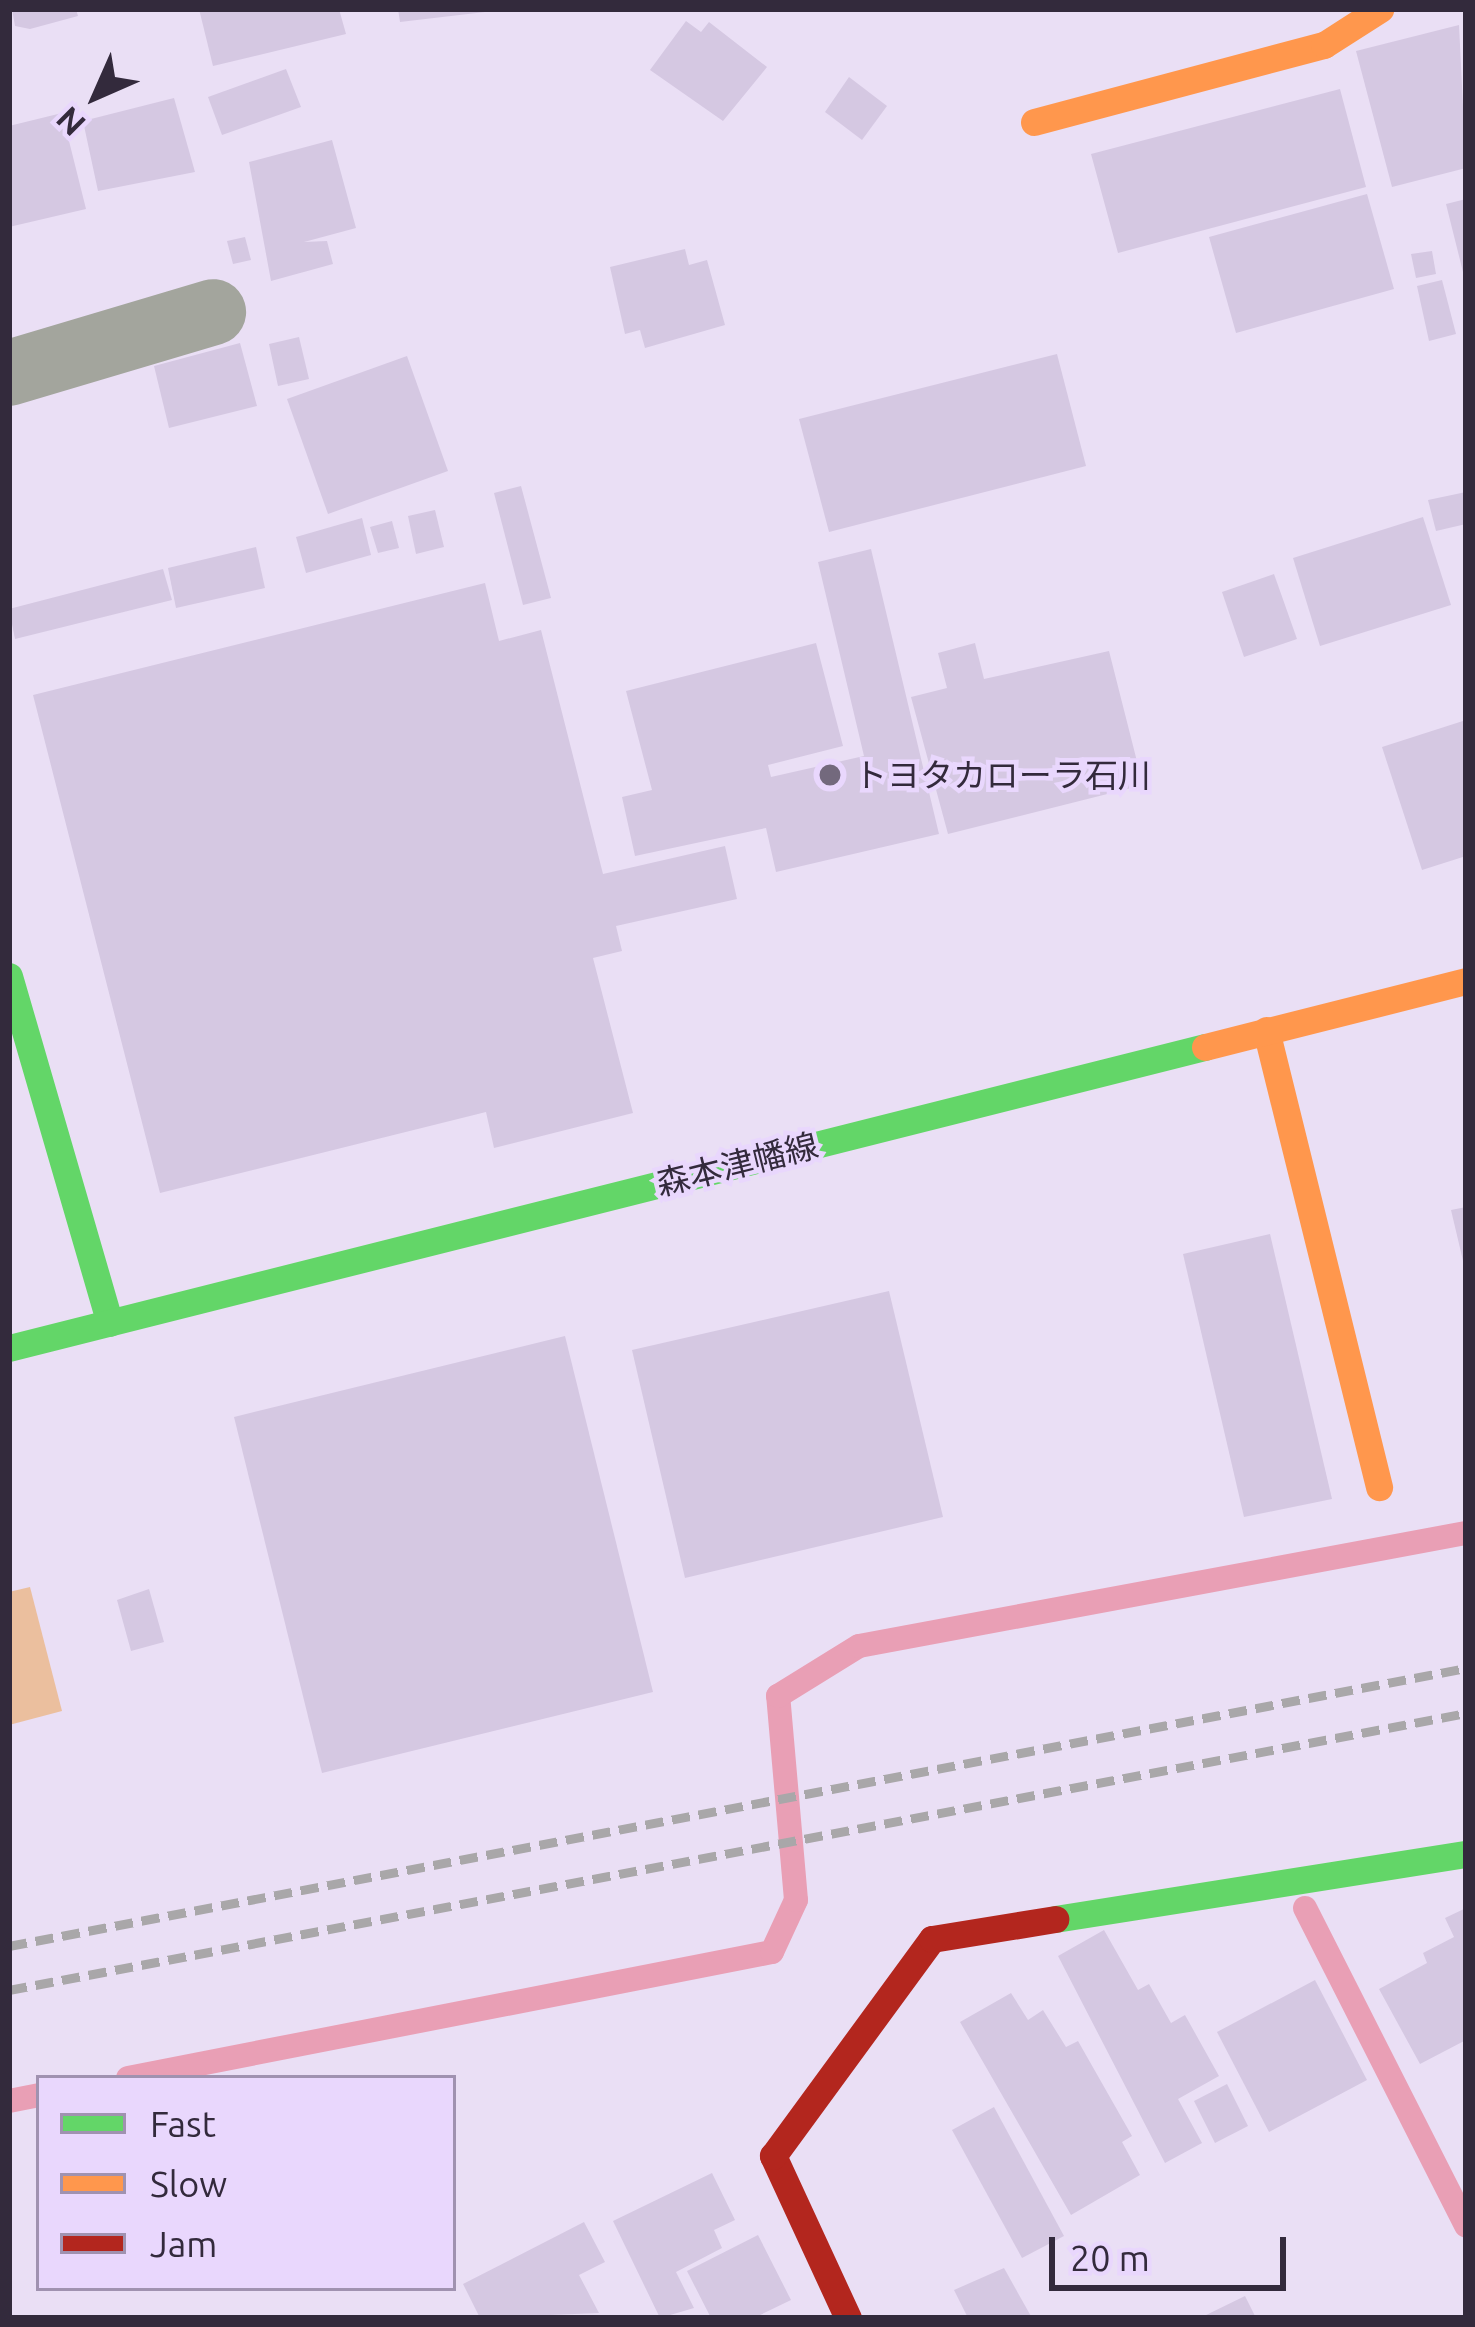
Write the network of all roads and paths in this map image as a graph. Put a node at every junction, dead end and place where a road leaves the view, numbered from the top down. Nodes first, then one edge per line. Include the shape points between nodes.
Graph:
1 (1380, 9) edge
2 (1034, 122) dead end
3 (213, 312) dead end
4 (9, 374) edge
5 (9, 976) edge
6 (1466, 981) edge
7 (1266, 1030) junction
8 (110, 1323) junction
9 (9, 1348) edge
10 (1379, 1487) dead end
11 (1466, 1854) edge
12 (834, 2313) edge

1 - 2 street via 1324,45
3 - 4 street
5 - 8 street
6 - 7 street, 森本津幡線
7 - 8 street, 森本津幡線
7 - 10 street
8 - 9 street, 森本津幡線
11 - 12 street via 932,1940 773,2156

